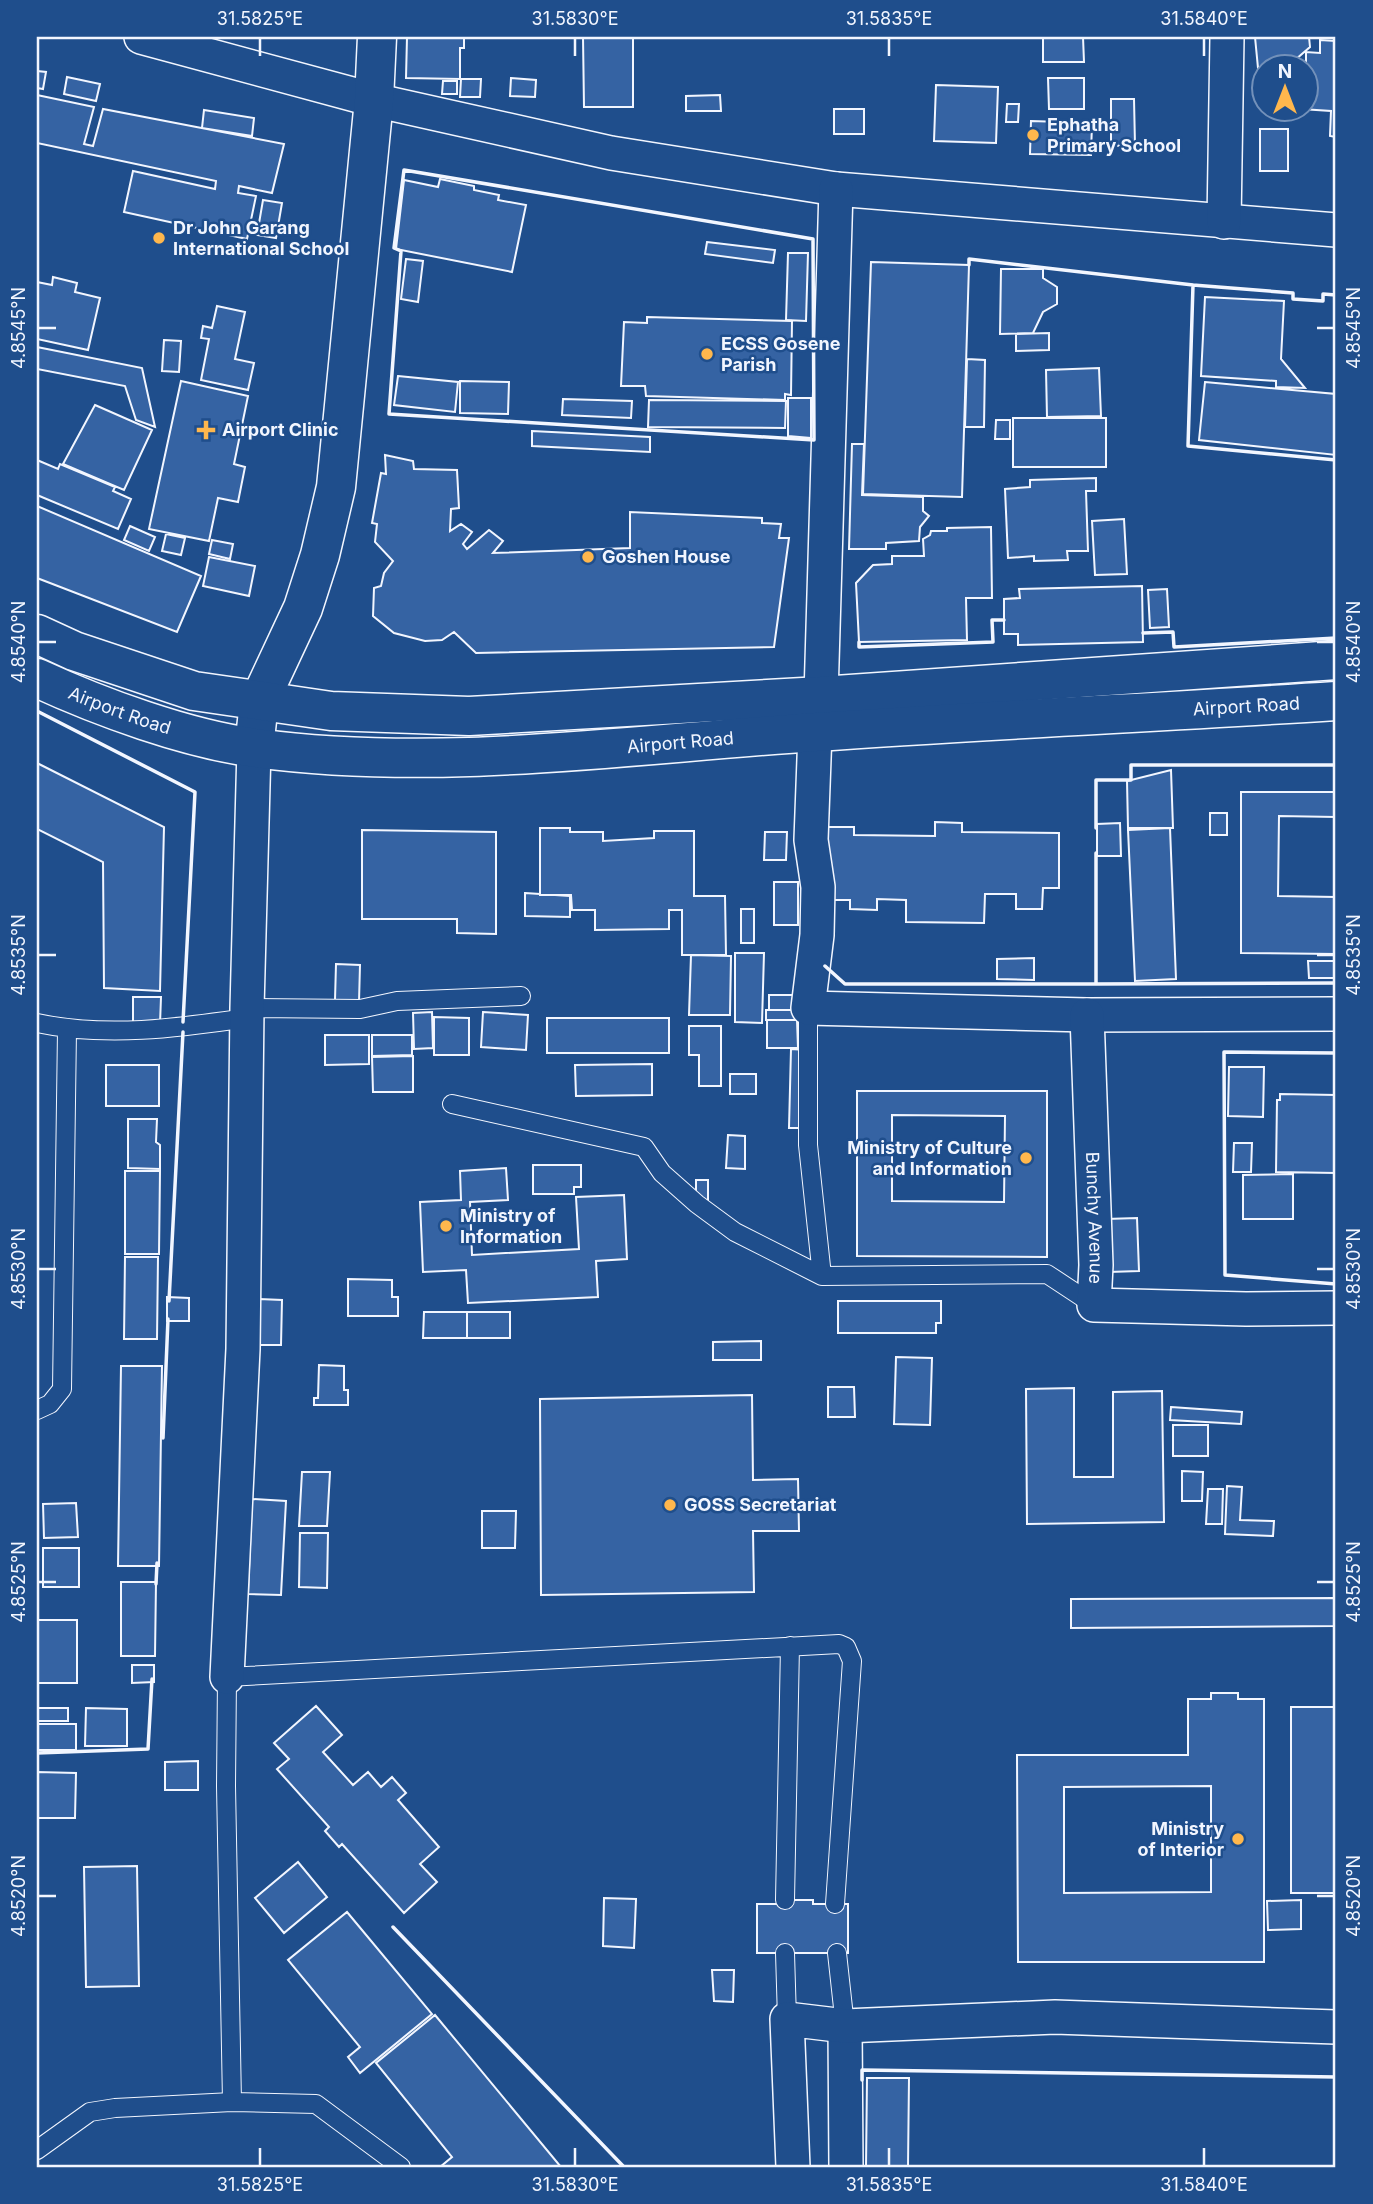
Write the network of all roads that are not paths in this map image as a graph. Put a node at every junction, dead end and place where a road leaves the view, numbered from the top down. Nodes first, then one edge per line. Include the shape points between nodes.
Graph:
1 (141, 37) edge
2 (377, 37) edge
3 (1227, 37) edge
4 (374, 100) junction
5 (836, 189) junction
6 (1224, 222) junction
7 (1336, 230) edge
8 (37, 634) edge
9 (1336, 660) edge
10 (37, 678) edge
11 (1336, 701) edge
12 (259, 702) junction
13 (818, 714) junction
14 (254, 748) junction
15 (522, 996) dead end
16 (808, 1009) junction
17 (247, 1014) junction
18 (1336, 1014) edge
19 (1087, 1015) junction
20 (37, 1023) edge
21 (67, 1030) junction
22 (452, 1104) dead end
23 (822, 1276) junction
24 (1094, 1305) junction
25 (1336, 1308) edge
26 (37, 1409) edge
27 (790, 1646) junction
28 (227, 1678) junction
29 (785, 1900) dead end
30 (835, 1904) dead end
31 (785, 1953) dead end
32 (836, 1953) dead end
33 (787, 2019) junction
34 (845, 2026) junction
35 (1336, 2027) edge
36 (232, 2102) junction
37 (37, 2150) edge
38 (401, 2167) edge
39 (793, 2167) edge
40 (846, 2167) edge

1 - 4 street
2 - 4 main road
3 - 6 street
4 - 5 street via 611,153
4 - 12 main road via 336,487 303,608
5 - 6 street
5 - 13 street
6 - 7 street
8 - 12 main road, Airport Road via 194,691
9 - 13 main road, Airport Road
10 - 14 main road, Airport Road via 180,732
11 - 13 main road, Airport Road
12 - 13 main road, Airport Road via 331,711 469,716
12 - 14 main road
13 - 14 main road, Airport Road via 471,759
13 - 16 street via 811,840 818,911
14 - 17 street
15 - 17 lane
16 - 19 street
16 - 23 lane via 808,1144
17 - 21 lane via 167,1029
17 - 28 street via 243,1349
18 - 19 street
19 - 24 street, Bunchy Avenue
20 - 21 lane
21 - 26 lane via 62,1389 50,1404
22 - 23 lane via 644,1147 662,1173 735,1232
23 - 24 lane via 1047,1274
24 - 25 street, Bunchy Avenue
27 - 28 lane
27 - 29 lane
27 - 30 lane via 839,1644 846,1647 852,1661
28 - 36 lane
31 - 33 lane
32 - 34 lane
33 - 34 street
33 - 39 street
34 - 35 street via 1055,2017
34 - 40 street
36 - 37 lane via 90,2112
36 - 38 lane via 316,2104

